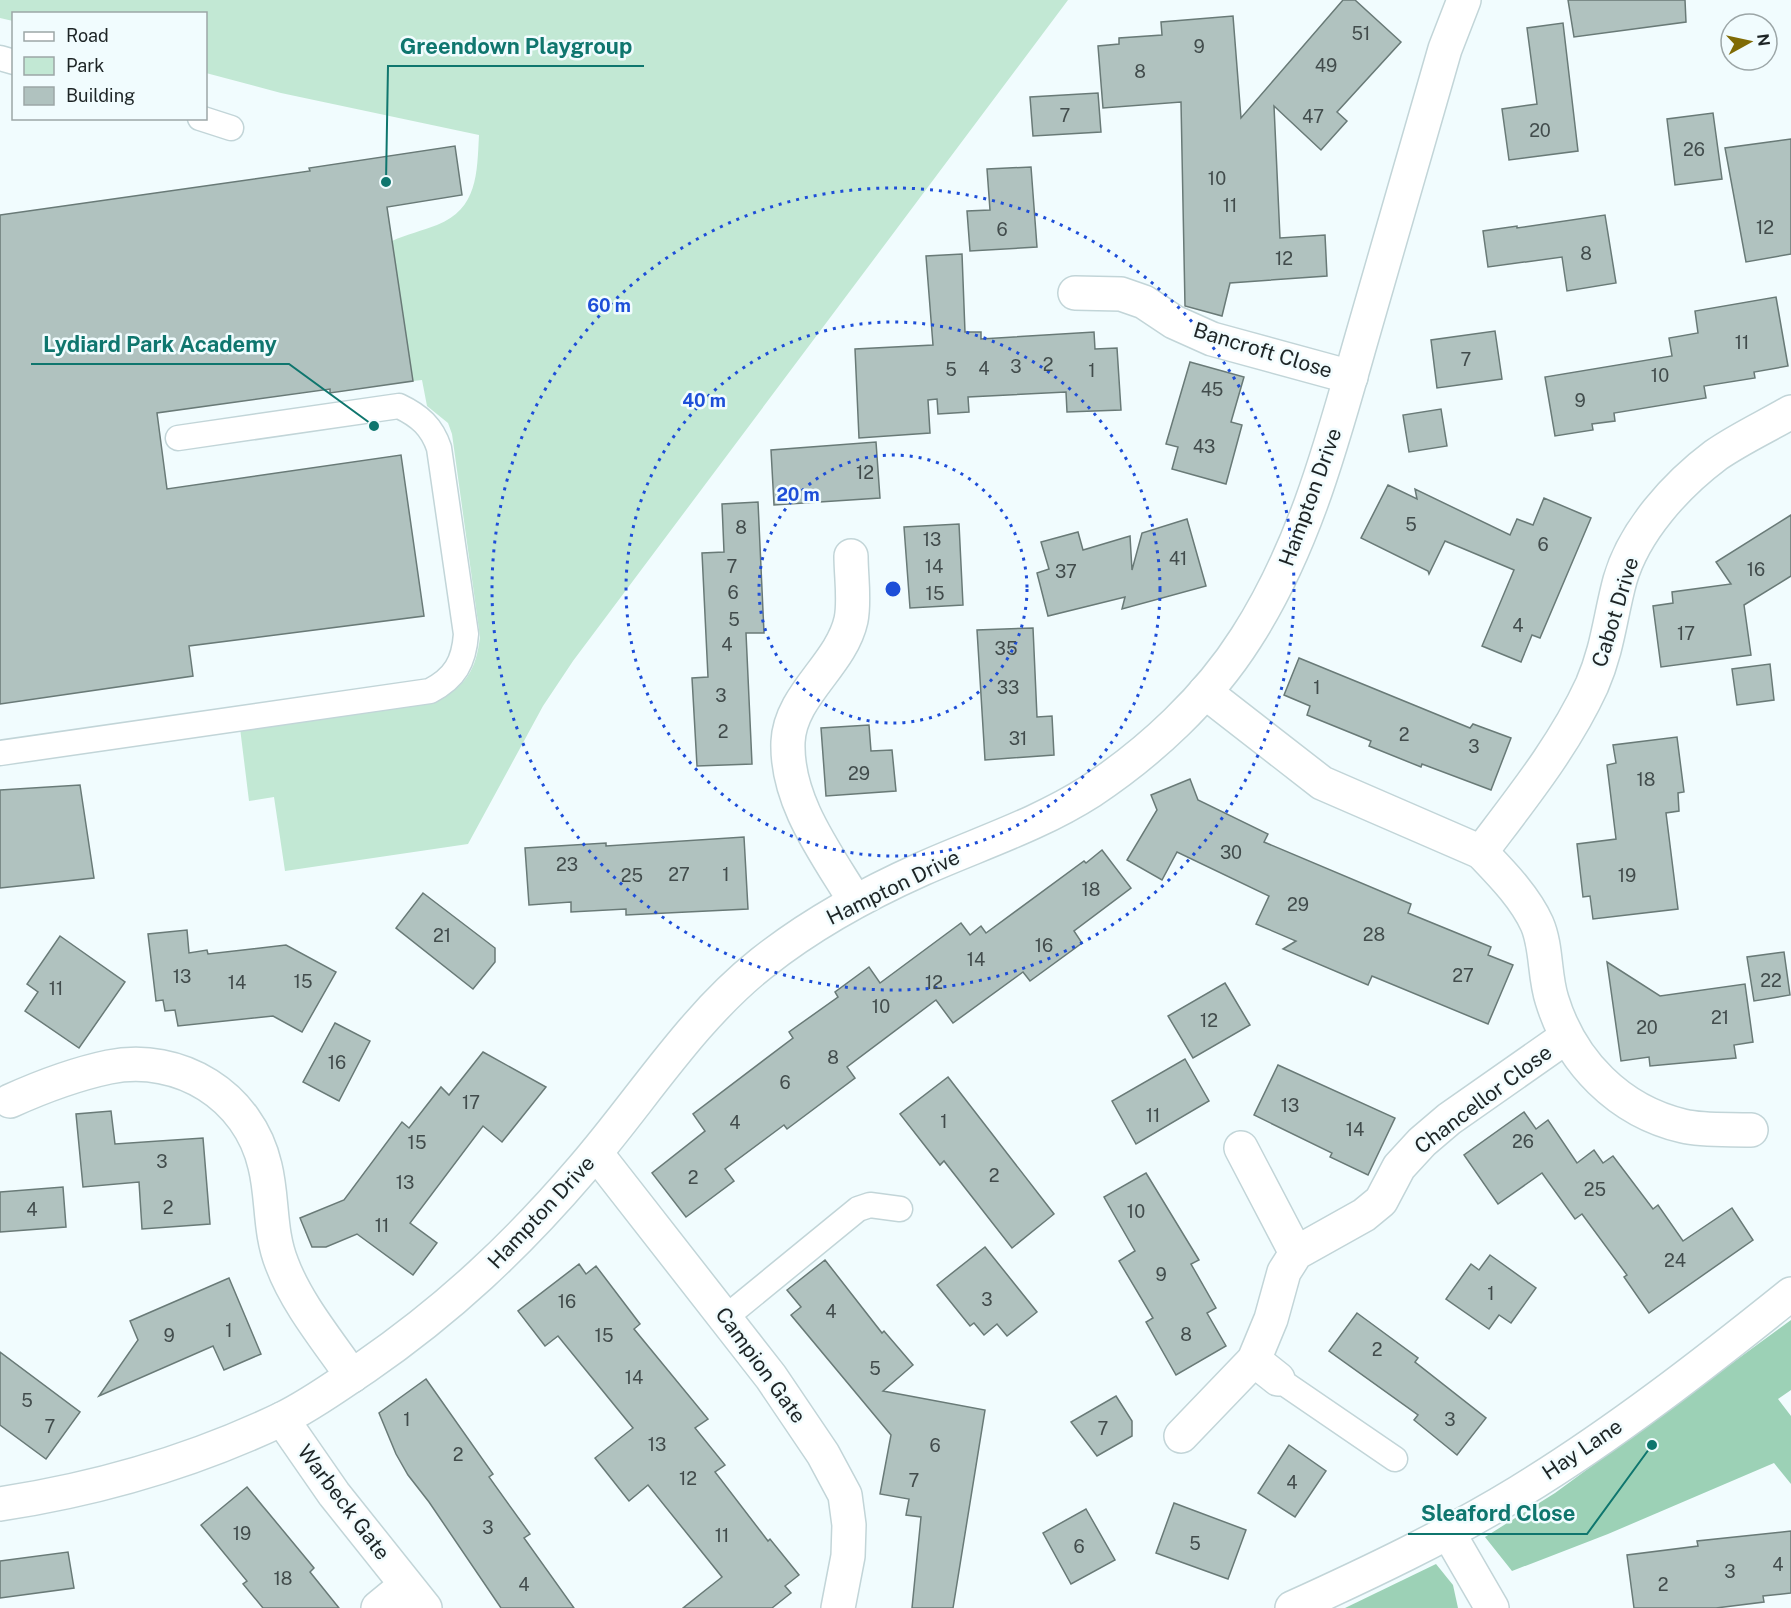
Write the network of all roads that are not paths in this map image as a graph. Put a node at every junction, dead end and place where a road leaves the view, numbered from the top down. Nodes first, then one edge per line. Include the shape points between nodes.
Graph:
1 (1464, 0) edge
2 (206, 120) edge
3 (231, 128) dead end
4 (1075, 293) dead end
5 (1351, 377) junction
6 (1791, 412) edge
7 (178, 438) dead end
8 (850, 556) dead end
9 (1205, 692) junction
10 (0, 753) edge
11 (1481, 852) junction
12 (855, 901) junction
13 (1566, 1037) junction
14 (10, 1101) dead end
15 (1751, 1130) dead end
16 (1241, 1148) dead end
17 (596, 1153) junction
18 (900, 1209) dead end
19 (1296, 1253) junction
20 (1791, 1294) edge
21 (726, 1317) junction
22 (1266, 1369) junction
23 (352, 1376) junction
24 (282, 1419) junction
25 (1180, 1436) dead end
26 (1395, 1459) dead end
27 (0, 1504) edge
28 (1448, 1532) junction
29 (416, 1597) edge
30 (378, 1608) edge
31 (838, 1608) edge
32 (1292, 1608) edge
33 (1492, 1608) edge

1 - 5 street, Hampton Drive via 1445,49
2 - 3 lane
4 - 5 street, Bancroft Close via 1121,294 1144,302 1174,322 1212,339
5 - 9 street, Hampton Drive via 1299,539 1244,642
6 - 11 street, Cabot Drive via 1716,455 1666,500 1635,546 1621,579 1606,649 1570,729
7 - 10 lane via 399,406 424,422 439,448 466,634 458,670 430,691
8 - 12 street via 851,621 838,651 798,710 788,740 790,774 804,815
9 - 11 street via 1322,783
9 - 12 street, Hampton Drive via 1135,758 1089,792 1007,834
11 - 13 street via 1503,875 1537,924 1551,999
12 - 17 street, Hampton Drive via 759,964 704,1020
13 - 15 street via 1581,1061 1612,1091 1650,1115 1685,1126
13 - 19 street, Chancellor Close via 1422,1142 1399,1167 1381,1201 1364,1215
14 - 23 street via 111,1066 147,1065 199,1079 227,1099 243,1115 266,1166 274,1235 282,1265
16 - 19 street
17 - 21 street, Campion Gate
17 - 23 street, Hampton Drive via 483,1275 420,1329
18 - 21 lane via 876,1205 858,1209
19 - 22 street via 1284,1272 1271,1319
20 - 28 street, Hay Lane via 1605,1434 1519,1492
21 - 31 street, Campion Gate via 798,1415 845,1495 848,1556
22 - 25 street
22 - 26 lane
23 - 24 street, Hampton Drive
24 - 27 street, Hampton Drive via 127,1479
24 - 29 street, Warbeck Gate via 334,1494
28 - 32 street, Hay Lane
28 - 33 street
29 - 30 street, Warbeck Gate

